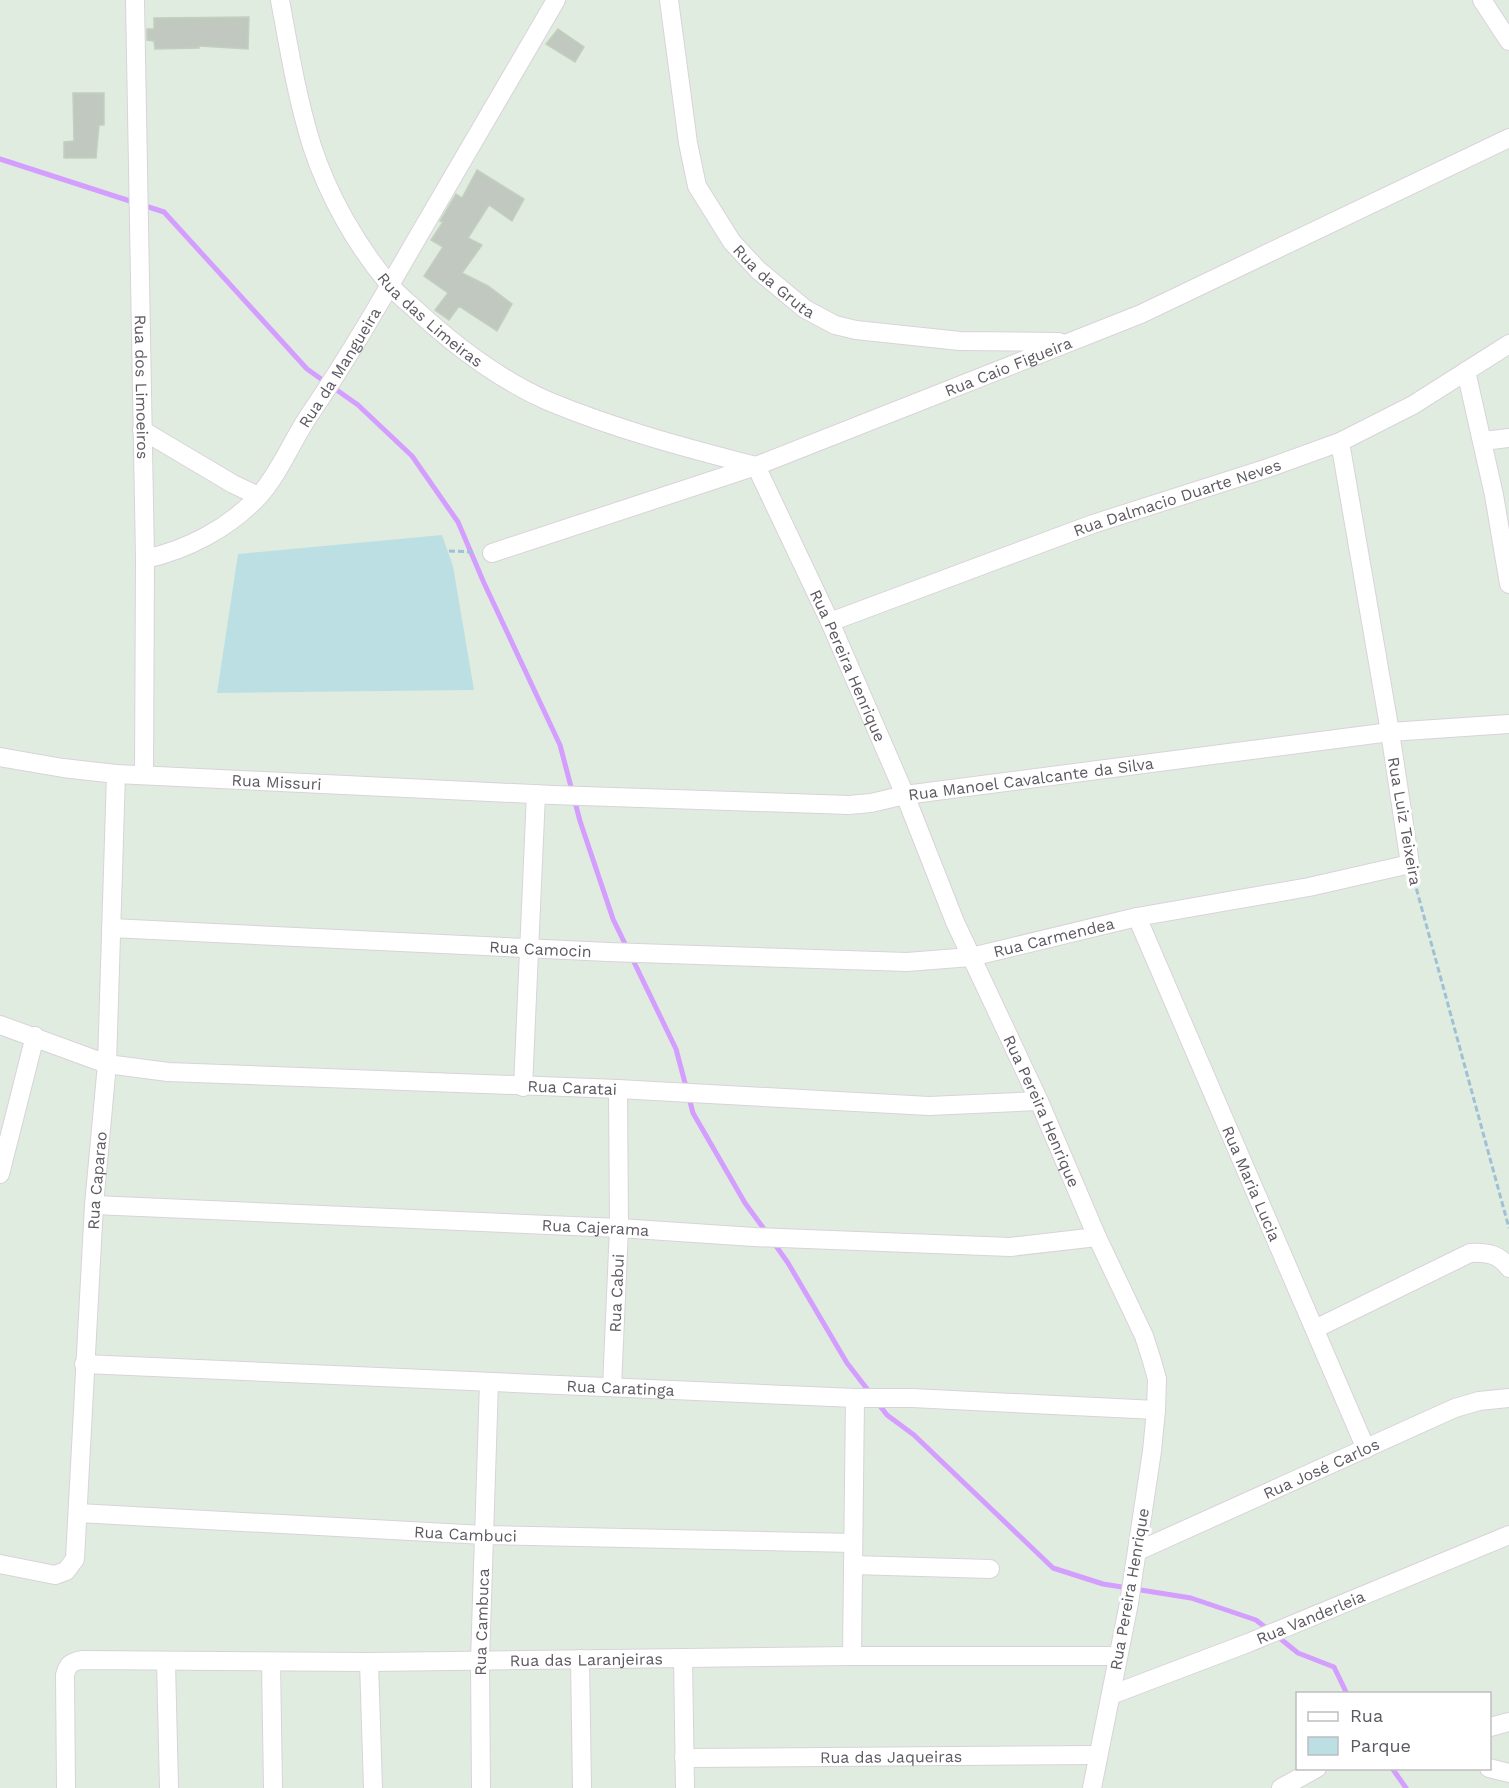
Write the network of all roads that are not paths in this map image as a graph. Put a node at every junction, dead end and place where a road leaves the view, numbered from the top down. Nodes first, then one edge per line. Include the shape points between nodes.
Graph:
1 (135, 0) edge
2 (280, 0) edge
3 (556, 0) edge
4 (669, 0) edge
5 (1482, 0) edge
6 (1509, 41) edge
7 (1509, 138) edge
8 (390, 285) junction
9 (1070, 342) junction
10 (1509, 344) edge
11 (1466, 371) junction
12 (142, 430) junction
13 (1509, 438) edge
14 (1483, 441) junction
15 (1340, 442) junction
16 (756, 466) junction
17 (258, 496) junction
18 (492, 553) dead end
19 (145, 559) junction
20 (1509, 584) edge
21 (830, 622) junction
22 (1509, 724) edge
23 (1390, 732) junction
24 (0, 757) edge
25 (116, 774) junction
26 (144, 775) junction
27 (544, 794) junction
28 (905, 795) junction
29 (1410, 864) joint
30 (1137, 917) junction
31 (111, 928) junction
32 (528, 948) junction
33 (971, 957) junction
34 (0, 1025) edge
35 (35, 1036) junction
36 (107, 1064) junction
37 (523, 1087) junction
38 (618, 1089) junction
39 (1039, 1101) junction
40 (0, 1174) edge
41 (94, 1205) junction
42 (619, 1228) junction
43 (1097, 1237) junction
44 (1509, 1268) edge
45 (1314, 1329) junction
46 (84, 1364) junction
47 (489, 1382) junction
48 (612, 1387) junction
49 (858, 1398) junction
50 (1509, 1398) edge
51 (1156, 1410) junction
52 (1366, 1449) junction
53 (78, 1513) junction
54 (484, 1535) junction
55 (1509, 1535) edge
56 (853, 1543) junction
57 (1137, 1554) junction
58 (0, 1564) edge
59 (853, 1565) junction
60 (990, 1569) dead end
61 (852, 1656) junction
62 (1118, 1656) junction
63 (683, 1658) junction
64 (580, 1659) junction
65 (480, 1661) junction
66 (166, 1662) junction
67 (271, 1662) junction
68 (369, 1662) junction
69 (1111, 1695) junction
70 (1509, 1722) edge
71 (1491, 1727) edge
72 (1098, 1755) junction
73 (684, 1758) junction
74 (1491, 1768) edge
75 (1313, 1770) edge
76 (1509, 1773) edge
77 (66, 1788) edge
78 (169, 1788) edge
79 (273, 1788) edge
80 (374, 1788) edge
81 (481, 1788) edge
82 (582, 1788) edge
83 (685, 1788) edge
84 (1092, 1788) edge
85 (1281, 1788) edge

1 - 12 street, Rua dos Limoeiros
2 - 8 street, Rua das Limeiras via 298,94 313,147 334,198 363,249
3 - 8 street, Rua da Mangueira
4 - 9 street, Rua da Gruta via 697,186 732,242 772,282 805,309 835,325 856,330 960,341
5 - 6 street
7 - 9 street, Rua Caio Figueira via 1141,314
8 - 16 street, Rua das Limeiras via 490,370 547,400 668,443
8 - 17 street, Rua da Mangueira
9 - 16 street, Rua Caio Figueira
10 - 11 street, Rua Dalmacio Duarte Neves
11 - 14 street
11 - 15 street, Rua Dalmacio Duarte Neves via 1413,405
12 - 17 street
12 - 19 street, Rua dos Limoeiros
13 - 14 street
14 - 20 street
15 - 21 street, Rua Dalmacio Duarte Neves via 1093,524
15 - 23 street, Rua Luiz Teixeira
16 - 18 street, Rua Caio Figueira
16 - 21 street, Rua Pereira Henrique
17 - 19 street, Rua da Mangueira via 220,528 169,554
19 - 26 street, Rua dos Limoeiros
21 - 28 street, Rua Pereira Henrique
22 - 23 street, Rua Manoel Cavalcante da Silva
23 - 28 street, Rua Manoel Cavalcante da Silva
23 - 29 street, Rua Luiz Teixeira
24 - 25 street, Rua Missuri
25 - 26 street, Rua Missuri
25 - 31 street, Rua Caparao
26 - 27 street, Rua Missuri
27 - 28 street, Rua Manoel Cavalcante da Silva via 849,805
27 - 32 street
28 - 33 street, Rua Pereira Henrique
29 - 30 street, Rua Carmendea via 1309,887
30 - 33 street, Rua Carmendea
30 - 45 street, Rua Maria Lucia
31 - 32 street, Rua Camocin
31 - 36 street, Rua Caparao
32 - 33 street, Rua Camocin via 907,962
32 - 37 street
33 - 39 street, Rua Pereira Henrique
34 - 35 street, Rua Caratai
35 - 36 street, Rua Caratai
35 - 40 street
36 - 37 street, Rua Caratai via 168,1072
36 - 41 street, Rua Caparao
37 - 38 street, Rua Caratai
38 - 39 street, Rua Caratai via 929,1106
38 - 42 street, Rua Cabui
39 - 43 street, Rua Pereira Henrique
41 - 42 street, Rua Cajerama
41 - 46 street, Rua Caparao
42 - 43 street, Rua Cajerama via 1010,1247
42 - 48 street, Rua Cabui
43 - 51 street, Rua Pereira Henrique via 1144,1336 1156,1379
44 - 45 street via 1503,1259 1486,1252 1470,1253
45 - 52 street, Rua Maria Lucia
46 - 47 street, Rua Caratinga
46 - 53 street, Rua Caparao
47 - 48 street, Rua Caratinga
47 - 54 street, Rua Cambuca
48 - 49 street, Rua Caratinga
49 - 51 street, Rua Caratinga
49 - 56 street
50 - 52 street, Rua José Carlos via 1455,1408
51 - 57 street, Rua Pereira Henrique
52 - 57 street, Rua José Carlos
53 - 54 street, Rua Cambuci
53 - 58 street, Rua Caparao via 75,1559 66,1571 55,1575
54 - 56 street, Rua Cambuci
54 - 65 street, Rua Cambuca
55 - 69 street, Rua Vanderleia
56 - 59 street
57 - 62 street, Rua Pereira Henrique
59 - 60 street
59 - 61 street
61 - 62 street, Rua das Laranjeiras
61 - 63 street, Rua das Laranjeiras
62 - 69 street, Rua Pereira Henrique
63 - 64 street, Rua das Laranjeiras
63 - 73 street
64 - 65 street, Rua das Laranjeiras
64 - 82 street
65 - 68 street, Rua das Laranjeiras
65 - 81 street, Rua Cambuca
66 - 67 street, Rua das Laranjeiras
66 - 77 street, Rua das Laranjeiras via 81,1660 68,1665
66 - 78 street
67 - 68 street, Rua das Laranjeiras
67 - 79 street
68 - 80 street
69 - 72 street, Rua Pereira Henrique
70 - 71 street
72 - 73 street, Rua das Jaqueiras
72 - 84 street, Rua Pereira Henrique
73 - 83 street
74 - 76 street
75 - 85 street

